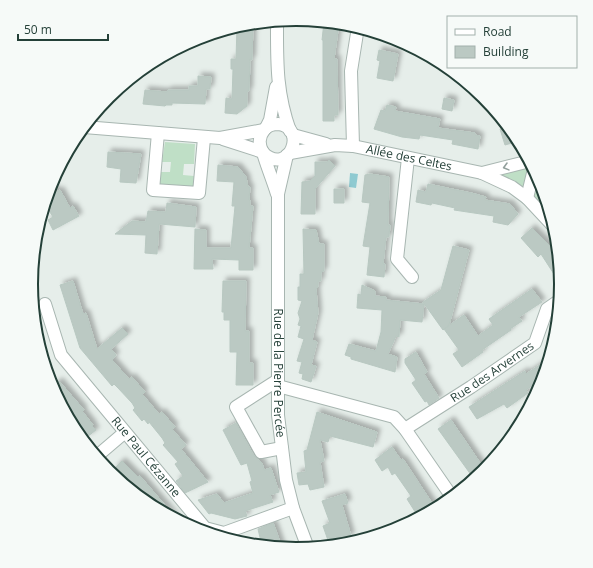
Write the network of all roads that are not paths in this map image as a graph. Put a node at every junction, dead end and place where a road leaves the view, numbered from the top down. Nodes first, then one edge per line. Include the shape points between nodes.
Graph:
1 (277, 27) edge
2 (357, 33) edge
3 (278, 80) junction
4 (92, 128) edge
5 (265, 129) junction
6 (158, 133) junction
7 (292, 133) junction
8 (204, 138) junction
9 (220, 138) junction
10 (335, 145) junction
11 (353, 146) junction
12 (263, 152) junction
13 (289, 154) junction
14 (408, 158) junction
15 (524, 162) edge
16 (482, 173) junction
17 (532, 178) edge
18 (278, 194) junction
19 (527, 198) junction
20 (546, 219) edge
21 (412, 277) dead end
22 (45, 304) dead end
23 (554, 304) edge
24 (278, 383) junction
25 (405, 428) junction
26 (124, 433) junction
27 (282, 448) junction
28 (101, 452) edge
29 (449, 493) edge
30 (293, 508) junction
31 (201, 523) edge
32 (227, 532) edge
33 (306, 541) edge

1 - 3 street
2 - 11 street via 351,71
3 - 5 street via 270,120
3 - 7 street via 283,111
4 - 6 street
5 - 7 street via 276,124 286,127
5 - 9 street
5 - 12 street via 259,143
6 - 8 street
6 - 8 street via 153,190 199,194
7 - 10 street, Allée des Celtes
7 - 13 street via 294,145
8 - 9 street
9 - 12 street
10 - 11 street, Allée des Celtes
10 - 13 street, Allée des Celtes
11 - 14 street, Allée des Celtes
12 - 13 street via 272,158 283,158
12 - 18 street, Rue de la Pierre Percée
13 - 18 street, Rue de la Pierre Percée
14 - 16 street, Allée des Celtes
14 - 21 street via 397,259
15 -> 16 street, Allée des Celtes
16 - 19 street, Allée des Celtes via 512,187
17 - 19 street
18 - 24 street, Rue de la Pierre Percée
19 - 20 street, Allée des Celtes
22 - 26 street, Rue Paul Cézanne via 62,356
23 - 25 street, Rue des Arvernes via 547,309 535,343
24 - 25 street via 394,417
24 - 27 street, Rue de la Pierre Percée
24 - 27 street via 236,407 261,452
25 - 29 street
26 - 28 street
26 - 31 street, Rue Paul Cézanne
27 - 30 street, Rue de la Pierre Percée
30 - 32 street, Rue Paul Cézanne
30 - 33 street, Rue de la Pierre Percée

